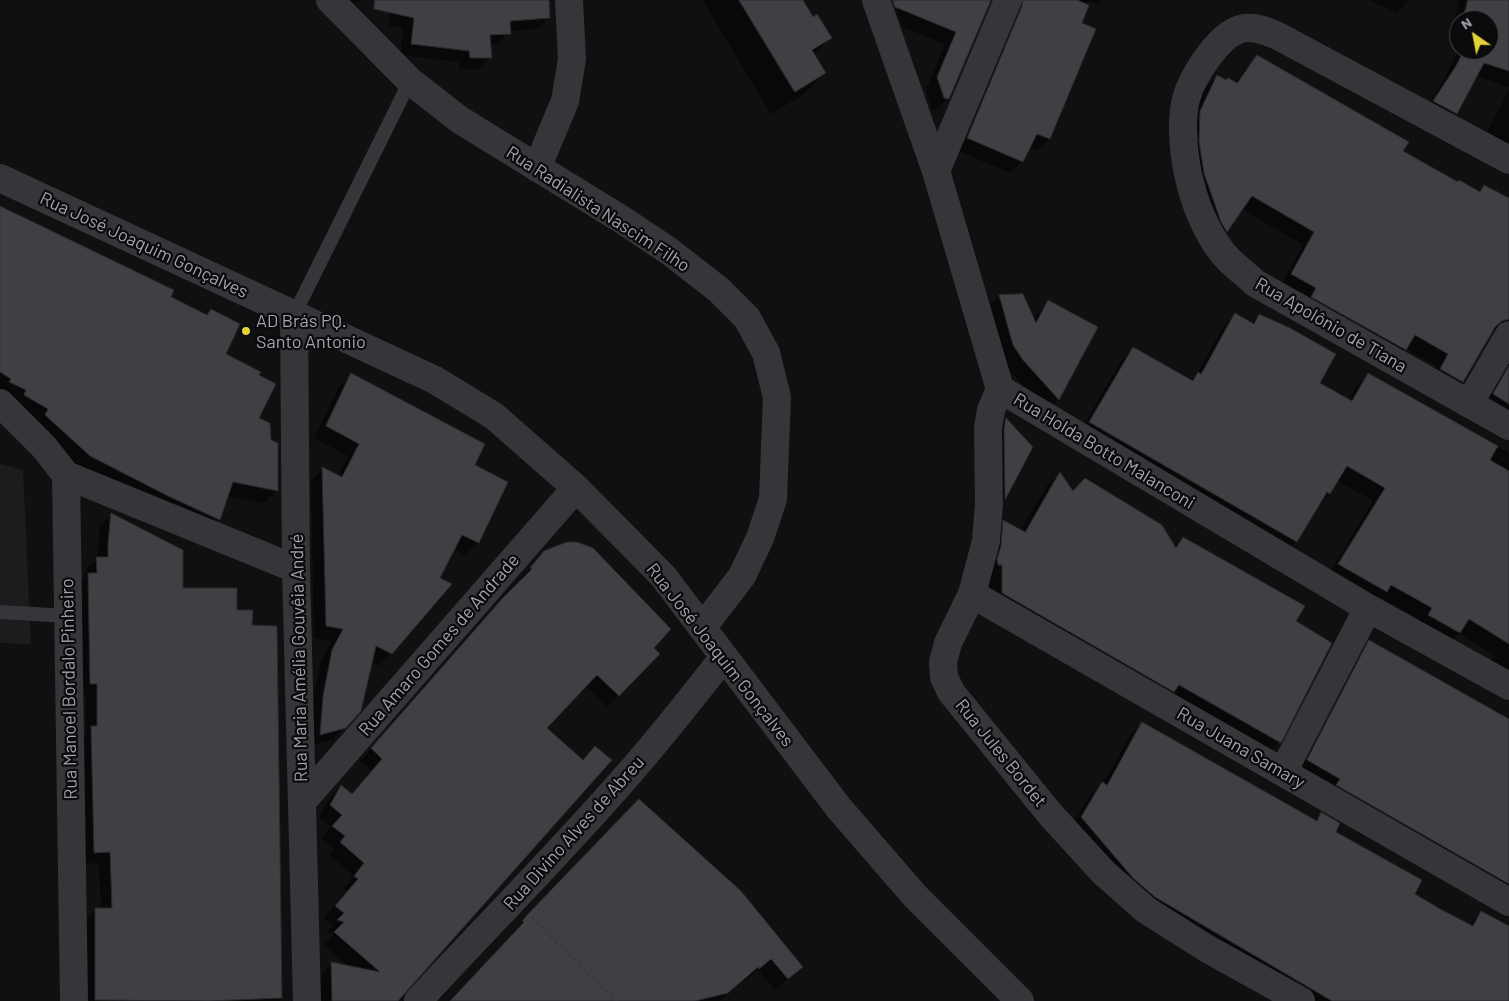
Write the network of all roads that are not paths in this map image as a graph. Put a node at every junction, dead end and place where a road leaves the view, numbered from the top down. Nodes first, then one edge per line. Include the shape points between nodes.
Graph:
1 (330, 0) edge
2 (569, 0) edge
3 (876, 0) edge
4 (1008, 0) edge
5 (410, 81) junction
6 (1509, 160) edge
7 (537, 168) junction
8 (936, 171) junction
9 (0, 178) edge
10 (294, 315) junction
11 (1509, 335) edge
12 (1000, 389) junction
13 (0, 403) edge
14 (1469, 404) junction
15 (1509, 426) edge
16 (66, 476) junction
17 (576, 488) junction
18 (296, 569) junction
19 (972, 594) junction
20 (1368, 608) junction
21 (0, 612) edge
22 (68, 616) junction
23 (702, 628) junction
24 (723, 658) junction
25 (1509, 686) edge
26 (1283, 772) junction
27 (302, 802) junction
28 (1509, 902) edge
29 (74, 1001) edge
30 (307, 1001) edge
31 (418, 1001) edge
32 (1020, 1001) edge
33 (1301, 1001) edge

1 - 5 street, Rua Radialista Nascim Filho
2 - 7 street via 572,58 565,100
3 - 8 street, Rua Holda Botto Malanconi
4 - 8 street
5 - 7 street, Rua Radialista Nascim Filho via 460,120
5 - 10 lane
6 - 14 street, Rua Apolônio de Tiana via 1259,28 1243,28 1220,41 1202,64 1186,99 1182,139 1190,186 1209,233 1228,259 1255,283
7 - 23 street, Rua Radialista Nascim Filho via 669,251 719,290 747,318 766,353 777,397 772,499 760,538 742,576
8 - 12 street, Rua Holda Botto Malanconi
9 - 10 street, Rua José Joaquim Gonçalves
10 - 17 street, Rua José Joaquim Gonçalves via 444,385 494,416
10 - 18 street, Rua Maria Amélia Gouvêia André
11 - 14 street
12 - 19 street, Rua Jules Bordet via 988,428 986,541
12 - 20 street, Rua Holda Botto Malanconi
13 - 16 street via 44,447
14 - 15 street, Rua Apolônio de Tiana
16 - 18 street
16 - 22 street, Rua Manoel Bordalo Pinheiro
17 - 23 street, Rua José Joaquim Gonçalves via 662,576
17 - 27 street, Rua Amaro Gomes de Andrade
18 - 27 street, Rua Maria Amélia Gouvêia André
19 - 26 street, Rua Juana Samary
19 - 33 street, Rua Jules Bordet via 948,643 943,662 944,677 951,692 1050,814 1103,872 1146,910
20 - 25 street, Rua Holda Botto Malanconi
20 - 26 street
21 - 22 lane
22 - 29 street, Rua Manoel Bordalo Pinheiro
23 - 24 street, Rua José Joaquim Gonçalves
24 - 31 street, Rua Divino Alves de Abreu via 626,778
24 - 32 street, Rua José Joaquim Gonçalves via 838,807 915,896
26 - 28 street, Rua Juana Samary
27 - 30 street, Rua Maria Amélia Gouvêia André

